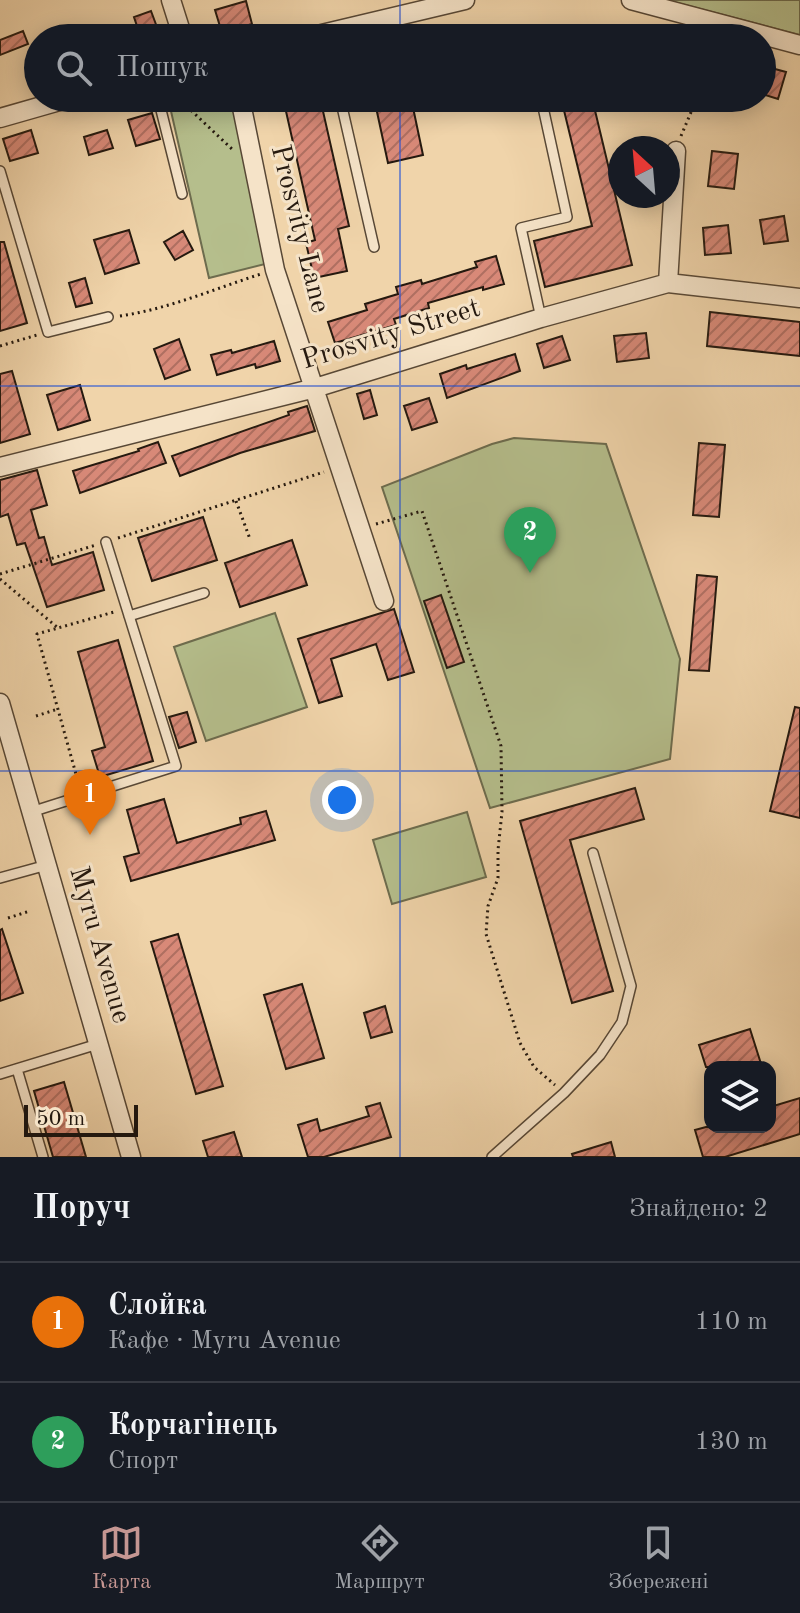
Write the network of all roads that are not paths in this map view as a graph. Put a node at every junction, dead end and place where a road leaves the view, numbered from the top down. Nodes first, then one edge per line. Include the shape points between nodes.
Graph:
1 (171, 0) edge
2 (465, 0) edge
3 (631, 0) edge
4 (179, 24) edge
5 (370, 24) edge
6 (721, 24) edge
7 (776, 39) edge
8 (800, 45) edge
9 (24, 111) edge
10 (162, 112) edge
11 (243, 112) edge
12 (343, 112) edge
13 (544, 112) edge
14 (0, 118) edge
15 (0, 171) edge
16 (182, 194) dead end
17 (673, 208) edge
18 (374, 247) dead end
19 (668, 283) junction
20 (800, 298) edge
21 (108, 317) road end
22 (541, 318) junction
23 (315, 388) junction
24 (0, 467) edge
25 (106, 542) road end
26 (204, 593) dead end
27 (384, 601) dead end
28 (128, 612) junction
29 (0, 703) edge
30 (31, 812) junction
31 (593, 853) dead end
32 (47, 865) junction
33 (0, 878) edge
34 (98, 1044) junction
35 (17, 1069) junction
36 (0, 1074) edge
37 (43, 1157) edge
38 (131, 1157) edge
39 (492, 1157) edge

1 - 4 street
2 - 5 street
3 - 6 street
7 - 8 street
9 - 14 street
10 - 16 lane
11 - 23 street, Prosvity Lane via 275,270
12 - 18 lane
13 - 22 lane via 567,217 521,228
15 - 21 lane via 48,332
17 - 19 street
19 - 20 street, Prosvity Street
19 - 22 street, Prosvity Street
22 - 23 street, Prosvity Street
23 - 24 street, Prosvity Street
23 - 27 street, Prosvity Lane
25 - 28 lane
26 - 28 lane
28 - 30 lane via 176,766
29 - 30 street, Myru Avenue
30 - 32 street, Myru Avenue
31 - 39 lane via 631,986 622,1022 564,1093
32 - 33 lane
32 - 34 street, Myru Avenue
34 - 35 lane
34 - 38 street, Myru Avenue
35 - 36 lane
35 - 37 lane

